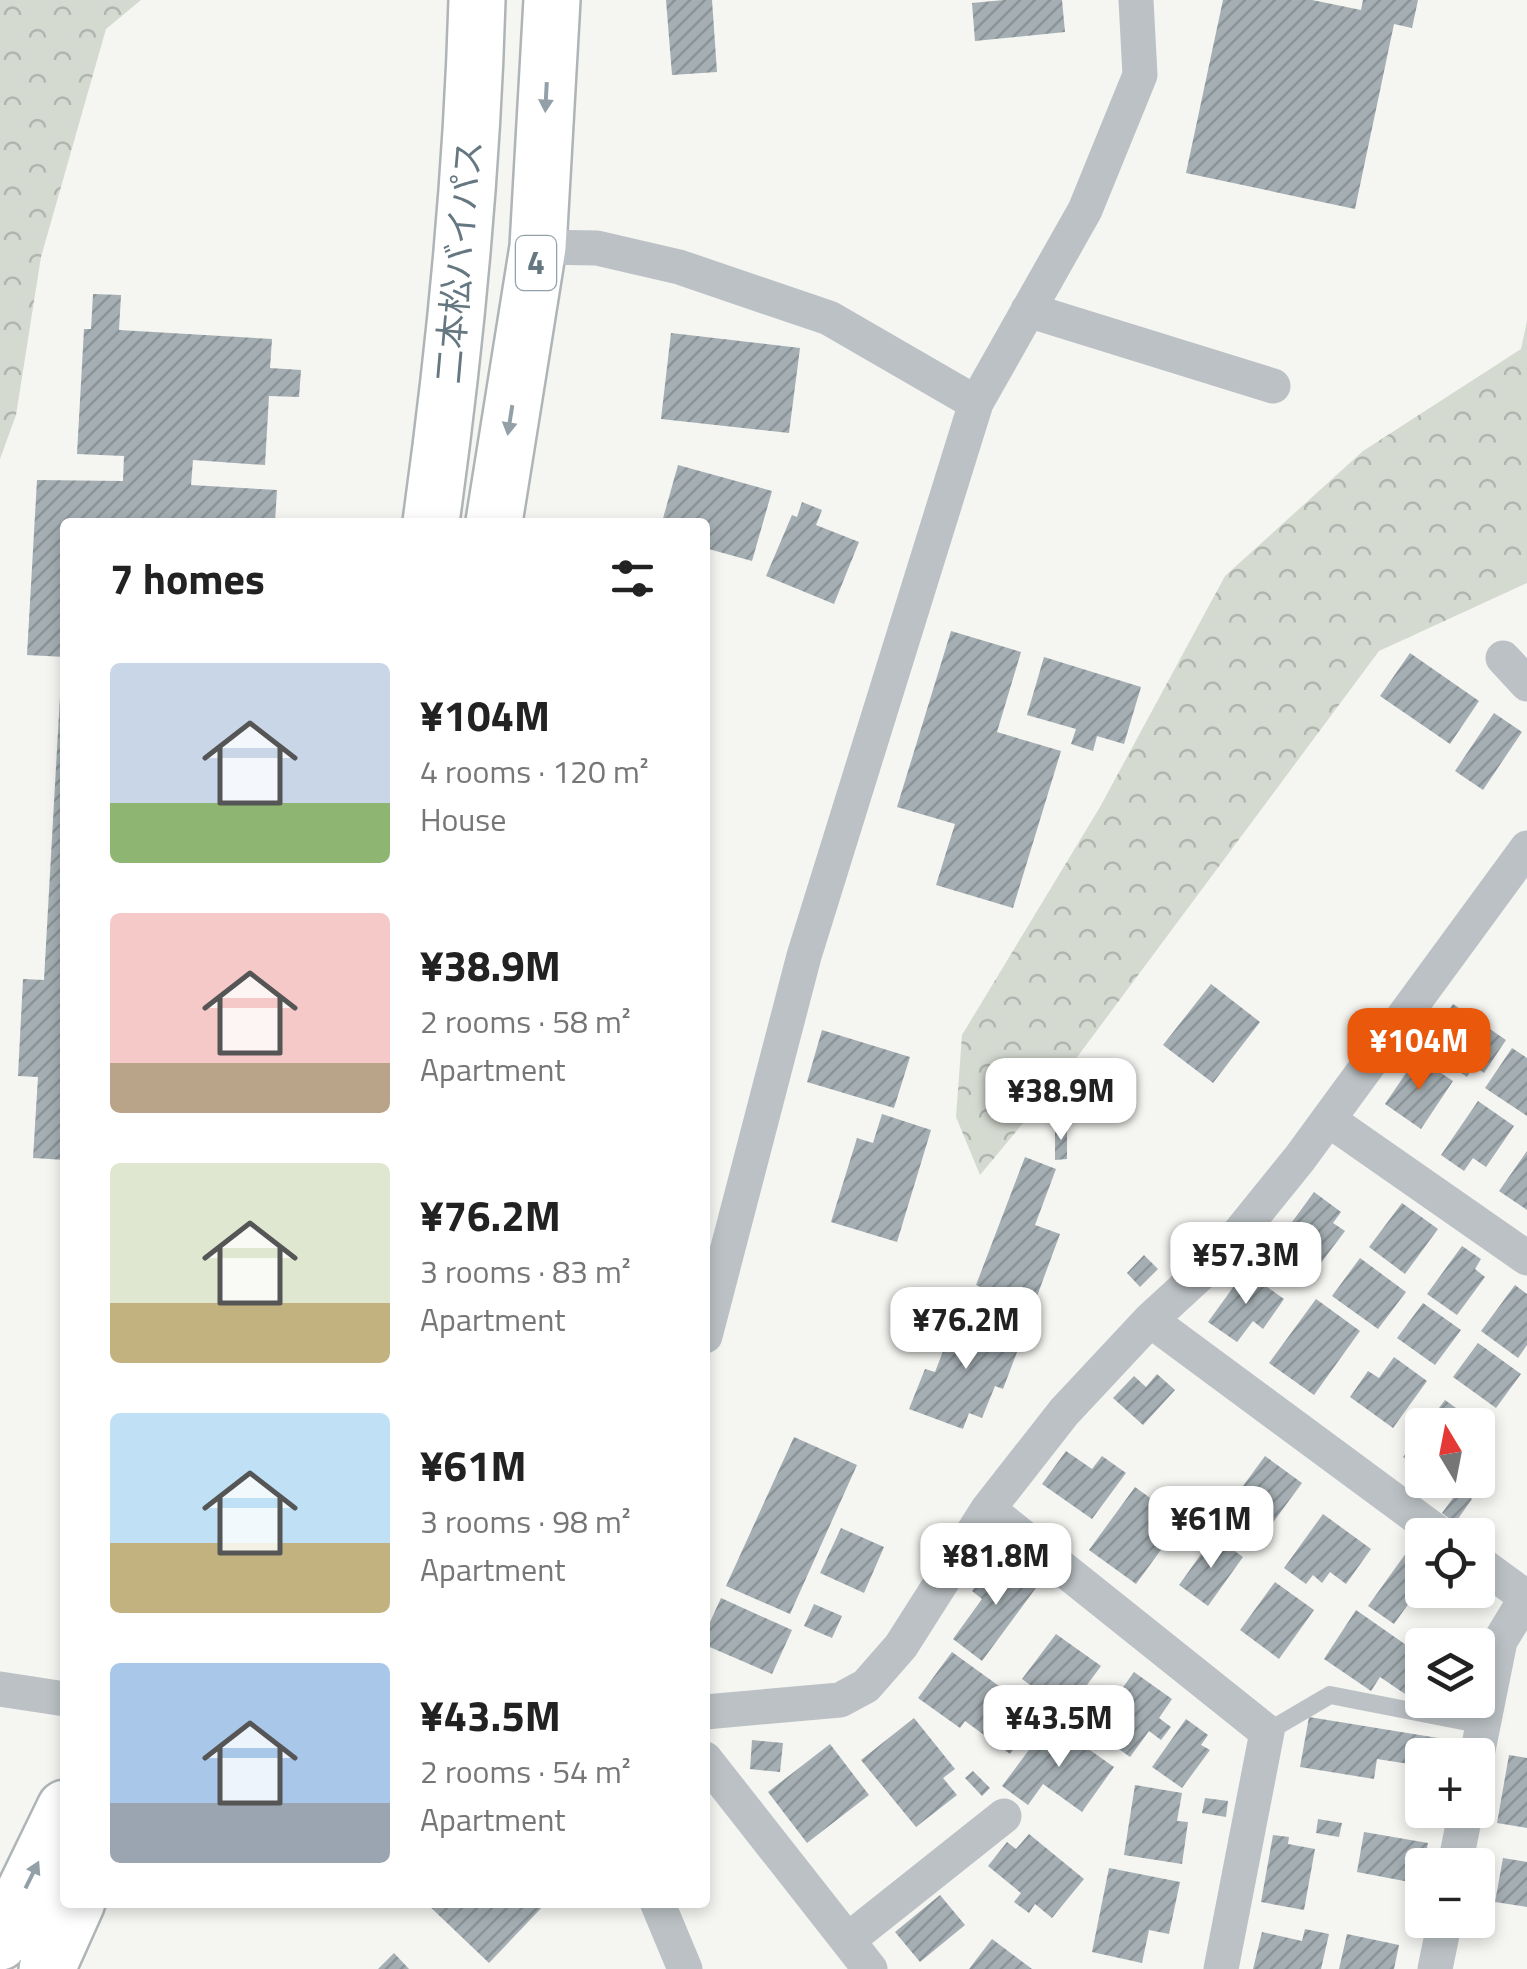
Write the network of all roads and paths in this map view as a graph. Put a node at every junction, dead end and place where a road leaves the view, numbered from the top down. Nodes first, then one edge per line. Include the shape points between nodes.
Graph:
1 (476, 0) edge
2 (552, 0) edge
3 (1136, 0) edge
4 (538, 246) junction
5 (1028, 310) junction
6 (1273, 386) dead end
7 (976, 403) junction
8 (432, 518) edge
9 (495, 518) edge
10 (1503, 658) dead end
11 (1527, 684) edge
12 (1527, 848) edge
13 (1330, 1120) junction
14 (1527, 1258) edge
15 (710, 1317) edge
16 (1150, 1320) junction
17 (988, 1509) junction
18 (1418, 1518) edge
19 (1495, 1575) edge
20 (1526, 1598) edge
21 (0, 1689) edge
22 (60, 1698) edge
23 (710, 1712) edge
24 (1267, 1732) junction
25 (1473, 1738) edge
26 (1480, 1738) edge
27 (710, 1765) edge
28 (1004, 1816) dead end
29 (60, 1818) edge
30 (75, 1908) edge
31 (76, 1908) edge
32 (660, 1908) edge
33 (1441, 1938) edge
34 (848, 1940) junction
35 (0, 1942) edge
36 (47, 1969) edge
37 (80, 1969) edge
38 (685, 1969) edge
39 (870, 1969) edge
40 (1221, 1969) edge
41 (1435, 1969) edge

1 - 8 highway, 二本松バイパス via 448,398
2 -> 4 highway, 二本松バイパス / 4
3 - 5 street via 1140,75 1084,210
4 - 7 street via 597,248 662,263 829,318
4 -> 9 highway, 二本松バイパス / 4
5 - 6 street
5 - 7 street
7 - 15 street via 804,956
10 - 11 street
12 - 13 street
13 - 14 street
13 - 16 street via 1224,1252
16 - 17 street via 1064,1412
16 - 18 street
17 - 23 street via 901,1646 866,1686 840,1700
17 - 24 street
19 - 20 street
20 - 26 street via 1500,1642
21 - 22 street
24 - 25 lane via 1330,1694
24 - 40 street
27 - 34 street
28 - 34 street
35 -> 29 highway
30 - 36 highway
31 - 37 street
32 - 38 street
33 - 41 street
34 - 39 street

